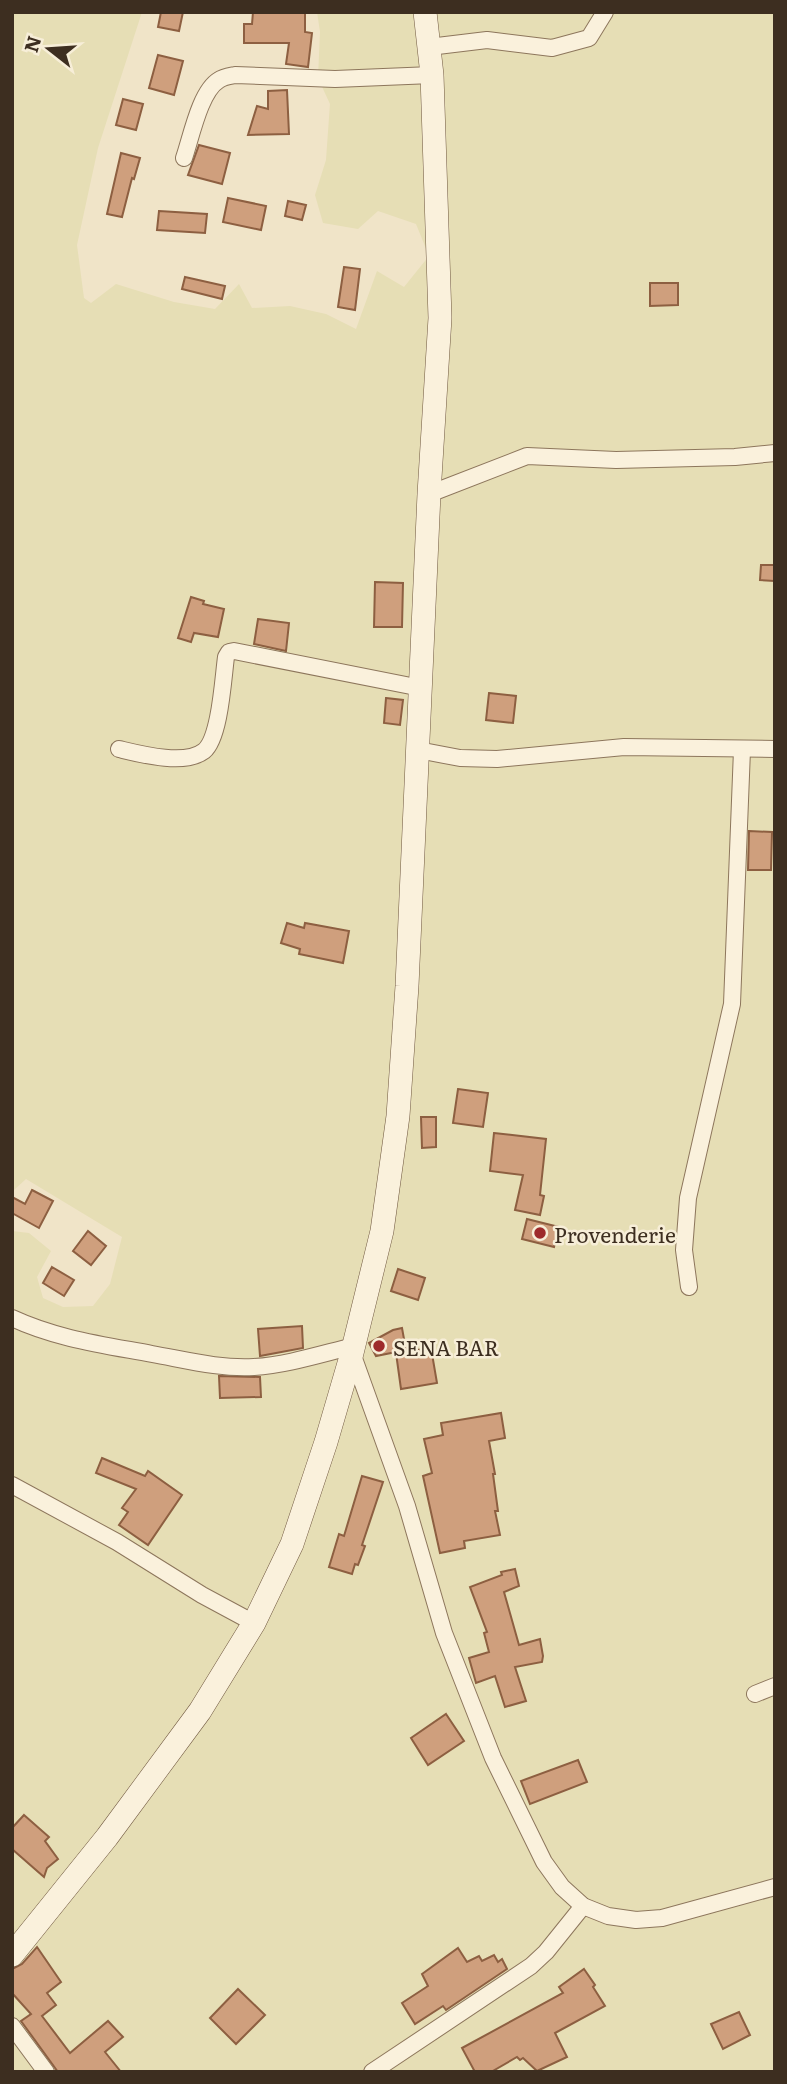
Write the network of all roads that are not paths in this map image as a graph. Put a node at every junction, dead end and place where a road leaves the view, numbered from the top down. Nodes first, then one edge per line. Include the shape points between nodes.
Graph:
1 (425, 12) edge
2 (605, 12) edge
3 (429, 47) junction
4 (432, 75) junction
5 (184, 158) dead end
6 (775, 453) edge
7 (429, 494) junction
8 (421, 688) junction
9 (119, 749) dead end
10 (775, 749) edge
11 (418, 750) junction
12 (743, 750) junction
13 (689, 1287) dead end
14 (12, 1318) edge
15 (353, 1350) junction
16 (12, 1485) edge
17 (254, 1623) junction
18 (775, 1686) edge
19 (755, 1694) dead end
20 (775, 1887) edge
21 (583, 1906) junction
22 (12, 1955) edge
23 (12, 2026) edge
24 (46, 2072) edge
25 (372, 2072) edge

1 - 3 main road
2 - 3 street via 589,38 552,48 487,40
3 - 4 main road
4 - 5 street via 220,78 203,100
4 - 7 main road via 440,318
6 - 7 street via 615,460 527,456
7 - 8 main road
8 - 9 street via 229,652 218,716 210,745 202,753 175,758
8 - 11 main road
10 - 12 street
11 - 12 street via 497,759 624,747
11 - 15 main road via 398,1116 382,1231
12 - 13 street via 732,1004 688,1198 684,1250
14 - 15 street via 65,1338 239,1367
15 - 17 main road via 292,1544
15 - 21 street via 407,1506 444,1633 493,1758 544,1862
16 - 17 street
17 - 22 main road via 192,1721
18 - 19 street
20 - 21 street via 662,1918 607,1916
21 - 25 street via 531,1966
23 - 24 street

